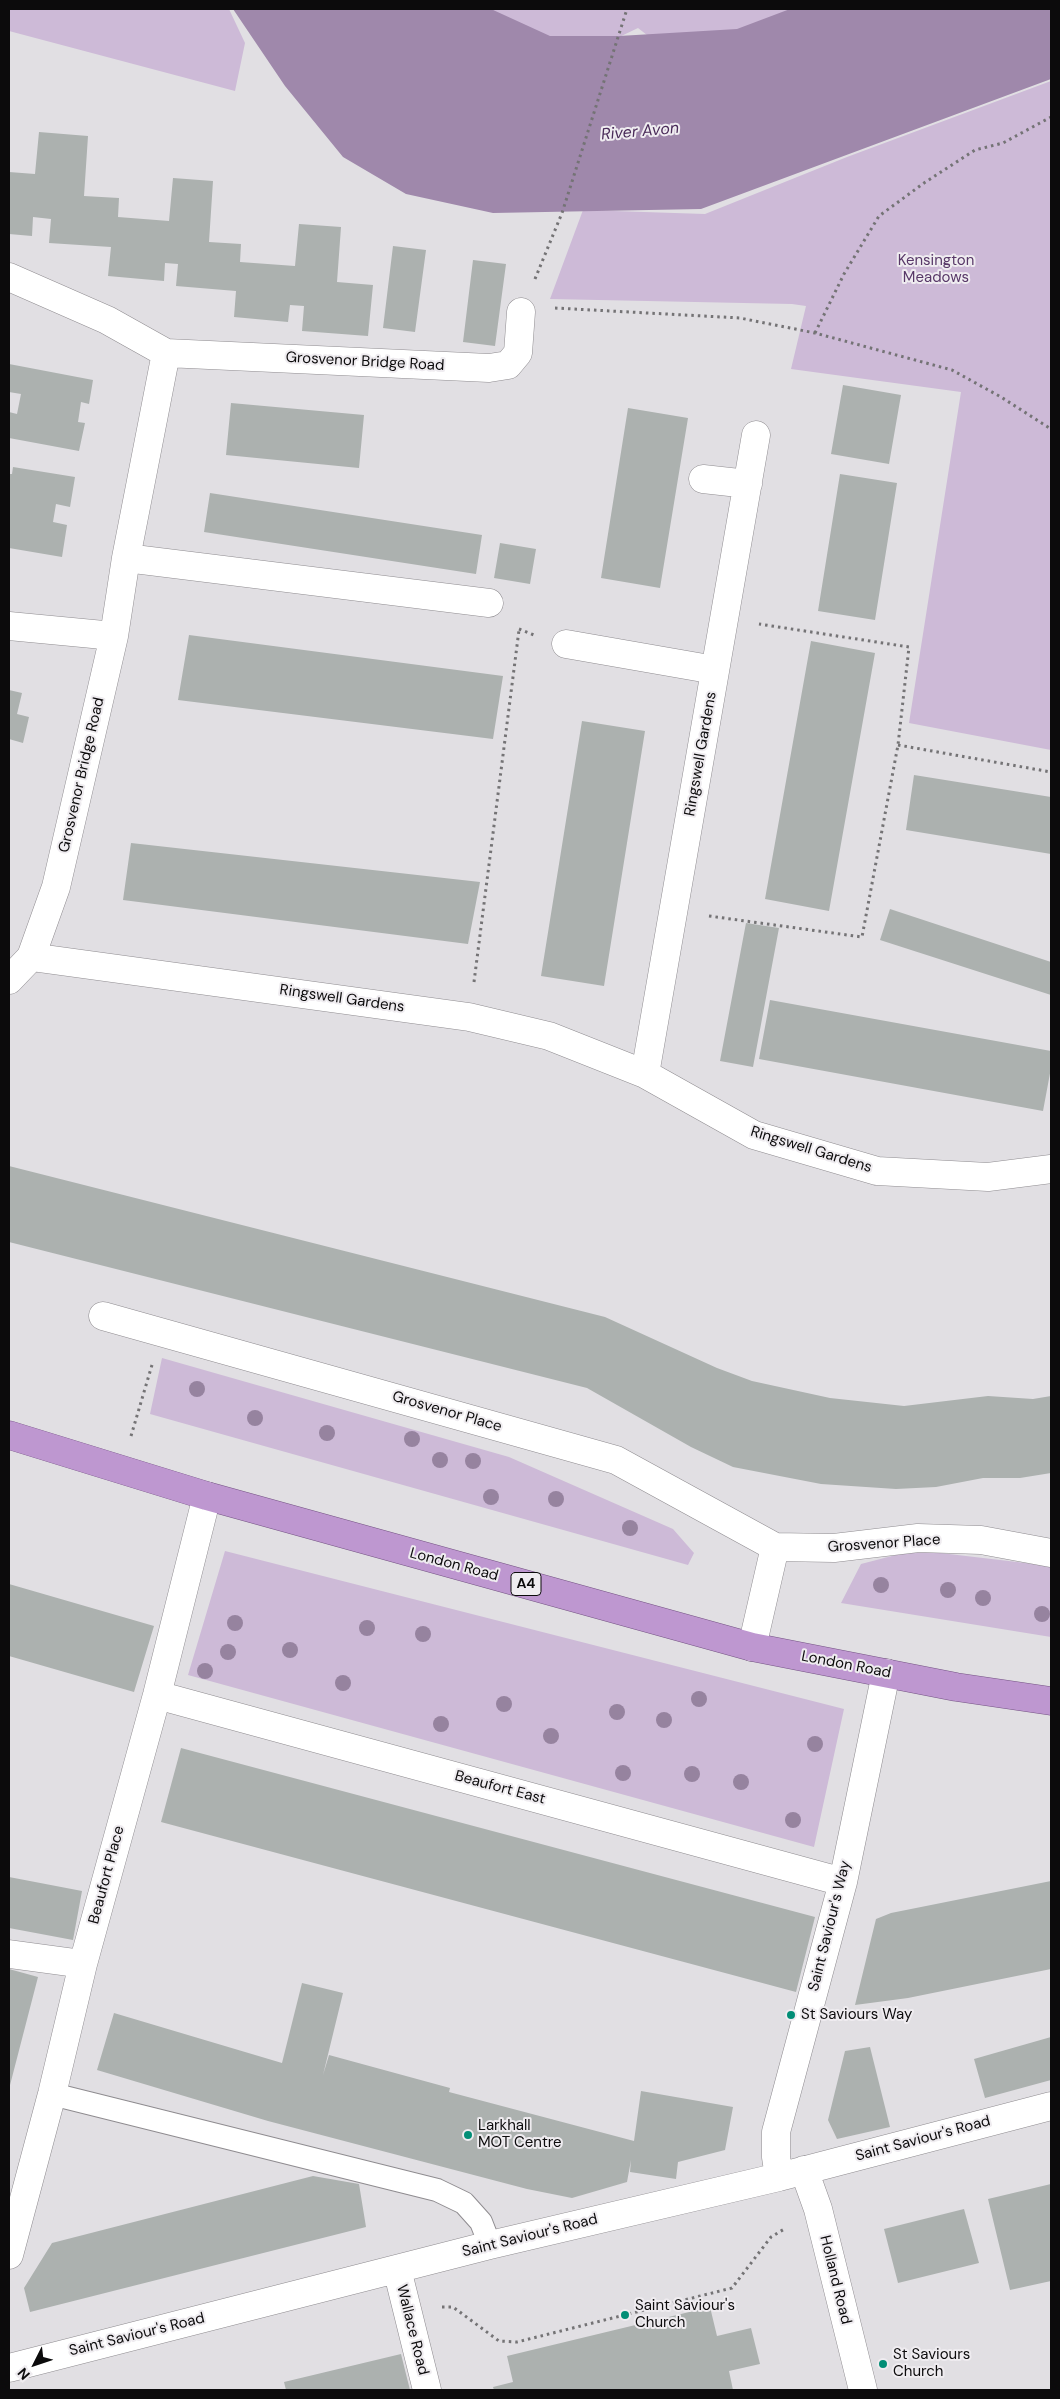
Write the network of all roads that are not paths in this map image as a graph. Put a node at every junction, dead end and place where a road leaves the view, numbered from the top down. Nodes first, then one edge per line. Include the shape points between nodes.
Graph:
1 (9, 277) edge
2 (523, 309) road end
3 (166, 353) junction
4 (756, 435) dead end
5 (703, 479) dead end
6 (748, 484) junction
7 (126, 558) junction
8 (489, 603) road end
9 (9, 626) edge
10 (114, 636) junction
11 (566, 644) road end
12 (715, 670) junction
13 (31, 957) junction
14 (9, 980) edge
15 (645, 1074) junction
16 (1051, 1169) edge
17 (103, 1316) dead end
18 (9, 1435) edge
19 (206, 1496) junction
20 (775, 1547) junction
21 (1051, 1553) edge
22 (752, 1647) junction
23 (886, 1673) junction
24 (157, 1695) junction
25 (1051, 1701) edge
26 (842, 1882) junction
27 (9, 1954) edge
28 (83, 1964) junction
29 (52, 2094) junction
30 (1051, 2106) edge
31 (792, 2173) junction
32 (490, 2245) junction
33 (9, 2254) edge
34 (397, 2269) junction
35 (9, 2368) edge
36 (427, 2390) edge
37 (863, 2390) edge

1 - 3 street, Grosvenor Bridge Road via 107,320
2 - 3 street, Grosvenor Bridge Road via 518,353 508,365 489,368
3 - 7 street, Grosvenor Bridge Road
4 - 6 street, Ringswell Gardens
5 - 6 street
6 - 12 street, Ringswell Gardens
7 - 8 street
7 - 10 street, Grosvenor Bridge Road
9 - 10 street
10 - 13 street, Grosvenor Bridge Road via 56,887
11 - 12 street, Ringswell Gardens
12 - 15 street, Ringswell Gardens
13 - 14 street, Grosvenor Bridge Road
13 - 15 street, Ringswell Gardens via 469,1017 549,1036
15 - 16 street, Ringswell Gardens via 754,1135 876,1171 988,1177
17 - 20 street, Grosvenor Place via 616,1460
18 - 19 highway, London Road / A4
19 - 22 highway, London Road / A4
19 - 24 street, Beaufort Place
20 - 21 street, Grosvenor Place via 834,1548 918,1538 981,1540
20 - 22 street
22 - 23 highway, London Road / A4
23 - 25 highway, London Road / A4
23 - 26 street, Saint Saviour's Way
24 - 26 street, Beaufort East
24 - 28 street, Beaufort Place
26 - 31 street, Saint Saviour's Way via 776,2132 776,2157
27 - 28 street
28 - 29 street, Beaufort Place
29 - 32 lane via 437,2190 464,2203 481,2222
29 - 33 street, Beaufort Place
30 - 31 street, Saint Saviour's Road
31 - 32 street, Saint Saviour's Road
31 - 37 street, Holland Road via 818,2209
32 - 34 street, Saint Saviour's Road
34 - 35 street, Saint Saviour's Road
34 - 36 street, Wallace Road

